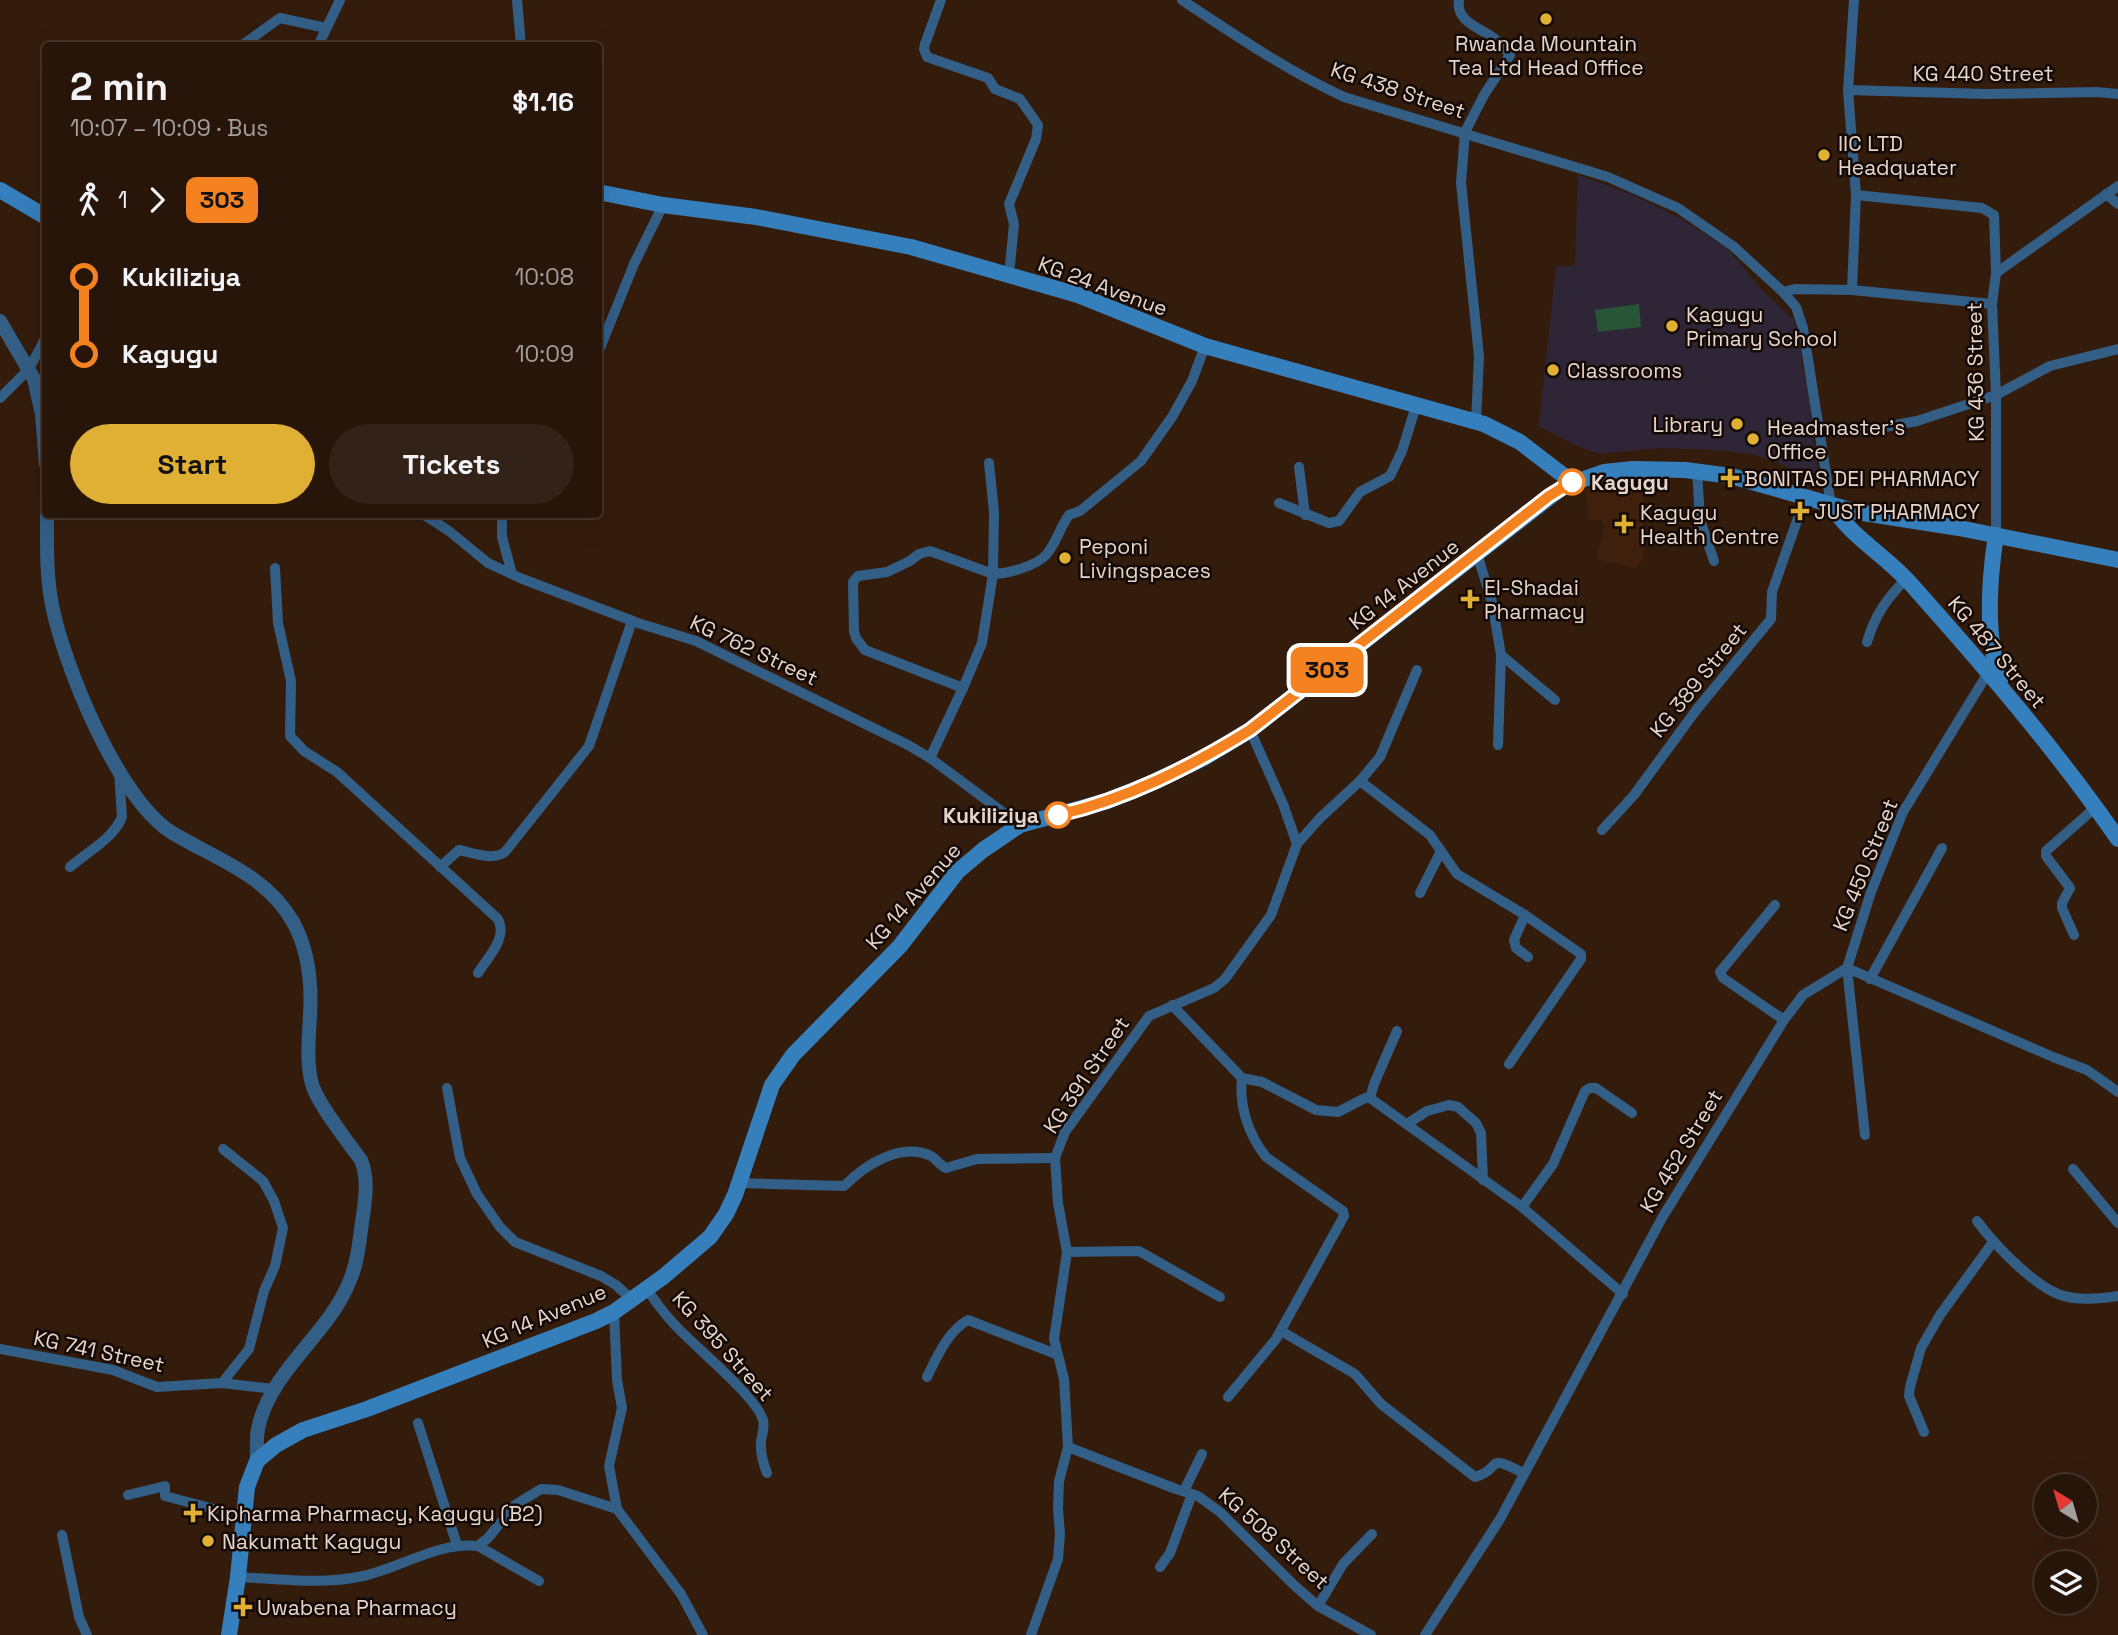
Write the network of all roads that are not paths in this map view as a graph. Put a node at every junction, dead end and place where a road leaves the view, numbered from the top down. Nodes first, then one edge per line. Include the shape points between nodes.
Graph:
1 (340, 0) edge
2 (517, 0) edge
3 (941, 0) edge
4 (1182, 0) edge
5 (1459, 0) edge
6 (1854, 0) edge
7 (326, 28) junction
8 (247, 42) edge
9 (320, 42) edge
10 (520, 42) edge
11 (1848, 90) junction
12 (2118, 94) edge
13 (1465, 132) junction
14 (2118, 186) edge
15 (0, 190) edge
16 (602, 193) edge
17 (2106, 194) junction
18 (1856, 195) junction
19 (2118, 204) edge
20 (663, 205) junction
21 (42, 215) edge
22 (1996, 272) junction
23 (1009, 275) junction
24 (1852, 290) junction
25 (1783, 292) junction
26 (1992, 304) junction
27 (0, 321) edge
28 (603, 332) edge
29 (1205, 346) junction
30 (2118, 349) edge
31 (42, 353) edge
32 (36, 377) edge
33 (1996, 395) junction
34 (0, 398) edge
35 (1416, 406) junction
36 (42, 414) edge
37 (1476, 422) junction
38 (1819, 433) junction
39 (989, 463) dead end
40 (1298, 467) dead end
41 (1697, 471) junction
42 (1572, 482) junction
43 (1805, 498) junction
44 (1279, 503) dead end
45 (1831, 505) junction
46 (1305, 515) junction
47 (47, 518) edge
48 (429, 518) edge
49 (502, 518) edge
50 (1996, 536) junction
51 (1477, 554) junction
52 (2118, 560) edge
53 (1714, 561) dead end
54 (275, 568) dead end
55 (993, 574) junction
56 (512, 575) junction
57 (1906, 579) junction
58 (632, 621) junction
59 (1867, 642) dead end
60 (1501, 655) junction
61 (1417, 670) dead end
62 (1989, 671) junction
63 (963, 688) junction
64 (2003, 689) junction
65 (1555, 701) dead end
66 (1250, 730) junction
67 (1498, 746) dead end
68 (930, 758) junction
69 (119, 769) junction
70 (1360, 781) junction
71 (2096, 807) junction
72 (1020, 825) junction
73 (1602, 830) dead end
74 (2118, 839) edge
75 (1297, 845) junction
76 (1942, 848) dead end
77 (1441, 851) junction
78 (70, 867) dead end
79 (440, 867) junction
80 (1420, 893) dead end
81 (1775, 905) dead end
82 (1525, 915) junction
83 (2074, 934) dead end
84 (1528, 957) dead end
85 (1847, 968) junction
86 (478, 973) dead end
87 (1870, 979) junction
88 (1172, 1005) junction
89 (1784, 1020) junction
90 (1397, 1031) dead end
91 (1509, 1064) dead end
92 (1242, 1078) junction
93 (447, 1088) dead end
94 (2118, 1092) edge
95 (1370, 1098) junction
96 (1632, 1113) dead end
97 (1407, 1125) junction
98 (1865, 1135) dead end
99 (223, 1149) dead end
100 (1055, 1158) junction
101 (2073, 1169) dead end
102 (1483, 1180) junction
103 (738, 1183) junction
104 (1522, 1207) junction
105 (1977, 1221) dead end
106 (2118, 1223) edge
107 (1993, 1242) junction
108 (1067, 1252) junction
109 (646, 1288) junction
110 (1623, 1294) junction
111 (2118, 1296) edge
112 (1220, 1297) dead end
113 (631, 1299) junction
114 (614, 1312) junction
115 (1281, 1331) junction
116 (0, 1349) edge
117 (1056, 1354) junction
118 (927, 1377) dead end
119 (222, 1383) junction
120 (274, 1389) junction
121 (1228, 1397) dead end
122 (418, 1423) dead end
123 (1924, 1432) dead end
124 (1068, 1447) junction
125 (1202, 1454) dead end
126 (257, 1461) junction
127 (766, 1473) dead end
128 (1523, 1474) junction
129 (1188, 1493) junction
130 (128, 1495) dead end
131 (617, 1508) junction
132 (214, 1509) dead end
133 (1372, 1534) dead end
134 (62, 1535) dead end
135 (457, 1545) junction
136 (478, 1546) junction
137 (1160, 1567) dead end
138 (238, 1577) junction
139 (539, 1581) dead end
140 (1318, 1606) junction
141 (87, 1635) edge
142 (229, 1635) edge
143 (703, 1635) edge
144 (1031, 1635) edge
145 (1371, 1635) edge
146 (1424, 1635) edge

1 - 7 street
2 - 10 street
3 - 23 street via 925,44 927,57 988,78 995,89 1020,99 1038,125 1009,204 1014,224
4 - 13 street, KG 438 Street via 1268,57 1334,92
5 - 13 street via 1460,14 1510,55
6 - 11 street
7 - 8 street via 280,18
7 - 9 street
11 - 12 street, KG 440 Street
11 - 18 street
13 - 25 street, KG 438 Street via 1629,185 1678,208 1733,246
13 - 37 street via 1461,183 1479,356
14 - 17 street
15 - 21 main road
16 - 20 main road, KG 24 Avenue
17 - 19 street
17 - 22 street
18 - 22 street, KG 436 Street via 1990,211 1994,215
18 - 24 street
20 - 23 main road, KG 24 Avenue via 756,217 911,247
20 - 28 street
22 - 26 street, KG 436 Street
23 - 29 main road, KG 24 Avenue via 1078,295
24 - 25 street
24 - 26 street
25 - 38 street, KG 438 Street via 1796,307 1803,328
26 - 33 street, KG 436 Street
27 - 32 street
29 - 35 main road, KG 24 Avenue
29 - 55 street via 1192,381 1141,461 1080,512 1069,515 1047,555 1019,569
30 - 33 street via 2050,366
31 - 32 street
32 - 34 street
32 - 36 street
33 - 38 street via 1917,421
33 - 50 street, KG 436 Street
35 - 37 main road, KG 24 Avenue
35 - 46 street via 1390,477 1360,492 1339,521 1329,523
37 - 42 main road, KG 24 Avenue via 1509,435
38 - 45 street, KG 438 Street
39 - 55 street
40 - 46 street
41 - 42 main road, KG 14 Avenue via 1633,469
41 - 43 main road, KG 14 Avenue
41 - 53 street via 1700,520
42 - 51 main road, KG 14 Avenue
43 - 45 main road, KG 14 Avenue
43 - 73 street, KG 389 Street via 1772,592 1771,619
44 - 46 street
45 - 50 main road, KG 14 Avenue
45 - 57 main road, KG 487 Street via 1850,530
47 - 69 street via 52,605 71,670
48 - 56 street, KG 762 Street via 488,563
49 - 56 street
50 - 52 main road, KG 14 Avenue
50 - 64 main road via 1989,577 1993,661
51 - 60 street
51 - 66 main road, KG 14 Avenue
54 - 79 street via 278,623 291,681 290,736 337,772
55 - 63 street via 982,643
55 - 63 street via 930,551 887,572 858,576 853,582 854,631 865,650
56 - 58 street, KG 762 Street
57 - 59 street via 1885,600
57 - 62 main road, KG 487 Street
58 - 68 street, KG 762 Street via 696,641
58 - 79 street via 595,734 583,755 505,852 492,856 459,850
60 - 65 street
60 - 67 street
61 - 70 street via 1380,757
62 - 64 main road, KG 487 Street
62 - 85 street, KG 450 Street via 1903,811
63 - 68 street
64 - 71 main road, KG 487 Street
66 - 72 main road, KG 14 Avenue via 1204,758 1139,788
66 - 75 street
68 - 72 street, KG 762 Street
69 - 78 street via 120,823
69 - 120 street via 148,811 169,831 246,872 272,894 292,920 310,981 312,1083 364,1168 365,1200 351,1280 326,1322
70 - 75 street
70 - 77 street via 1430,835
71 - 74 main road, KG 487 Street
71 - 83 street via 2046,852 2070,888 2062,908
72 - 103 main road, KG 14 Avenue via 957,872 900,946 793,1055 772,1084
75 - 88 street, KG 391 Street via 1271,915 1225,979
76 - 87 street
77 - 80 street
77 - 82 street via 1457,874
79 - 86 street via 502,927
81 - 89 street via 1720,972
82 - 84 street via 1514,940
82 - 91 street via 1581,954 1581,959
85 - 87 street
85 - 89 street, KG 452 Street via 1803,995
85 - 98 street
87 - 94 street via 2078,1065
88 - 92 street
88 - 100 street, KG 391 Street via 1149,1016 1065,1132
89 - 110 street, KG 452 Street via 1662,1218
90 - 95 street
92 - 95 street via 1262,1082 1316,1110 1338,1112
92 - 115 street via 1242,1105 1257,1146 1344,1213
93 - 113 street via 460,1157 477,1194 500,1227 515,1242 601,1276
95 - 97 street
96 - 104 street via 1596,1088 1585,1091 1553,1164
97 - 102 street
97 - 102 street via 1427,1111 1458,1107 1481,1133
99 - 119 street via 263,1181 283,1228 249,1349
100 - 103 street via 976,1159 946,1168 932,1156 911,1150 859,1172 844,1186
100 - 108 street, KG 391 Street
101 - 106 street
102 - 104 street
103 - 109 main road, KG 14 Avenue via 726,1214 710,1237
104 - 110 street
105 - 107 street
107 - 111 street via 2057,1294 2071,1298
107 - 123 street via 1921,1348 1909,1396
108 - 112 street via 1139,1251
108 - 117 street, KG 391 Street via 1054,1339
109 - 113 main road, KG 14 Avenue
109 - 127 street, KG 395 Street via 674,1325 758,1412 764,1428 761,1442
110 - 128 street, KG 452 Street
113 - 114 main road, KG 14 Avenue
114 - 126 main road, KG 14 Avenue via 303,1430
114 - 131 street via 622,1408 608,1466
115 - 121 street
115 - 128 street via 1355,1374 1381,1404 1475,1477 1502,1462
116 - 119 street, KG 741 Street via 113,1370 157,1387
117 - 118 street via 968,1320 942,1346
117 - 124 street, KG 391 Street via 1064,1379
119 - 120 street, KG 741 Street
120 - 126 street via 258,1430
122 - 135 street
124 - 129 street, KG 508 Street
124 - 144 street, KG 391 Street via 1059,1481 1058,1559
125 - 129 street
126 - 138 main road via 247,1487
128 - 146 street, KG 452 Street via 1500,1519
129 - 137 street via 1170,1553
129 - 140 street, KG 508 Street via 1220,1512
130 - 132 street via 165,1486 165,1496
131 - 136 street via 541,1489 515,1505
131 - 143 street via 681,1594
133 - 140 street via 1343,1564
134 - 141 street
135 - 136 street
135 - 138 street via 365,1576 312,1580
136 - 139 street
138 - 142 main road
140 - 145 street, KG 508 Street

